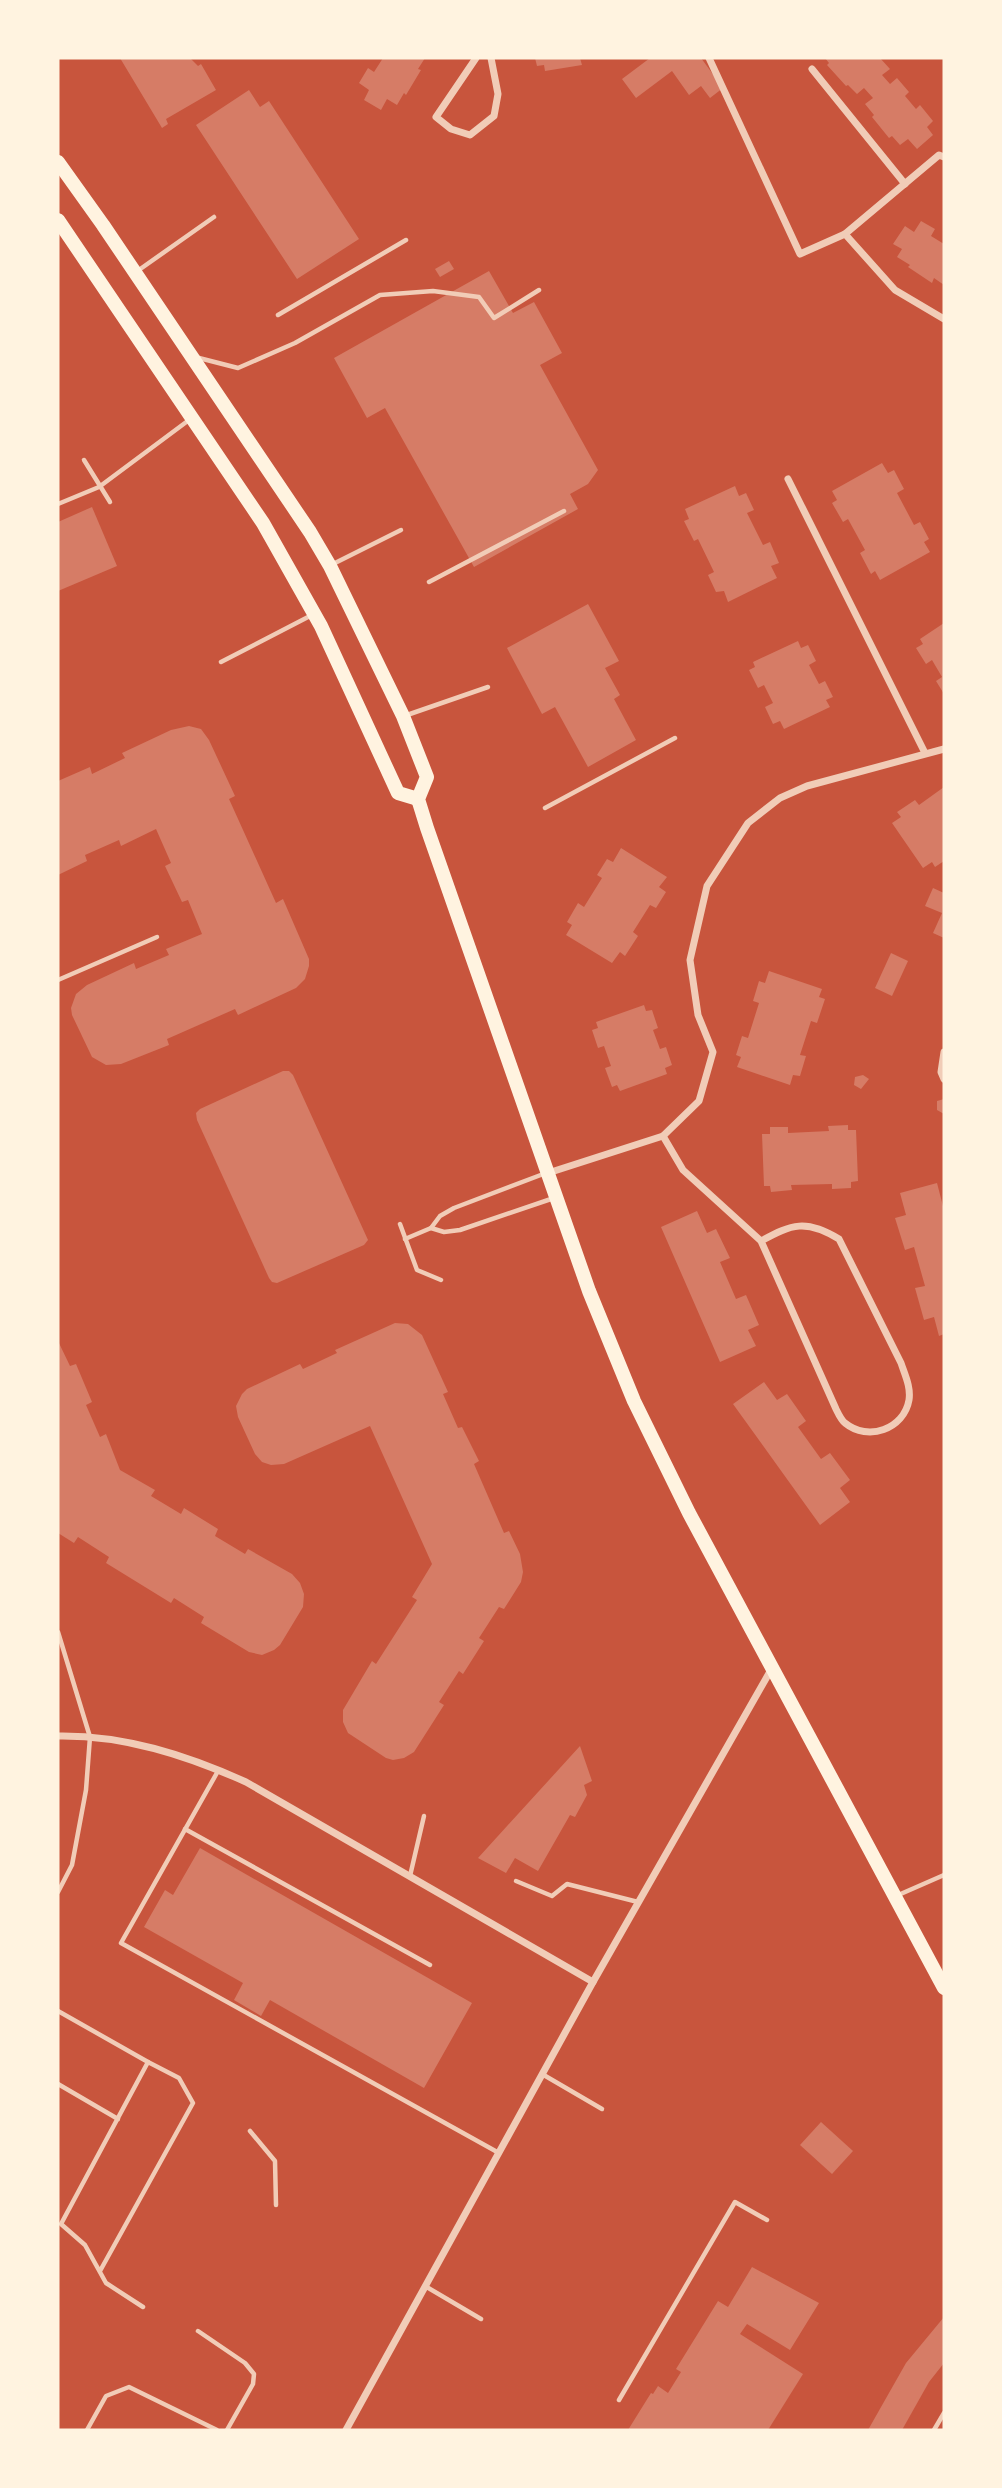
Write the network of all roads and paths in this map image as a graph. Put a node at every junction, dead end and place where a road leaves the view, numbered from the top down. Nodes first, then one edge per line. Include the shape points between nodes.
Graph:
1 (476, 58) edge
2 (491, 58) edge
3 (709, 58) edge
4 (812, 69) dead end
5 (944, 157) edge
6 (58, 162) edge
7 (905, 184) junction
8 (214, 217) dead end
9 (58, 220) edge
10 (845, 234) junction
11 (62, 237) edge
12 (406, 240) dead end
13 (135, 272) junction
14 (539, 290) dead end
15 (278, 315) dead end
16 (944, 319) edge
17 (193, 357) junction
18 (193, 418) junction
19 (85, 460) dead end
20 (788, 478) dead end
21 (99, 486) junction
22 (110, 502) dead end
23 (58, 504) edge
24 (564, 511) dead end
25 (401, 530) dead end
26 (330, 566) junction
27 (429, 582) dead end
28 (314, 613) junction
29 (221, 662) dead end
30 (488, 687) dead end
31 (403, 716) junction
32 (676, 738) dead end
33 (944, 749) edge
34 (925, 753) junction
35 (418, 799) junction
36 (545, 808) dead end
37 (157, 937) dead end
38 (58, 980) edge
39 (944, 1052) edge
40 (944, 1079) edge
41 (663, 1136) junction
42 (547, 1173) junction
43 (556, 1197) junction
44 (400, 1224) dead end
45 (432, 1228) junction
46 (405, 1239) junction
47 (761, 1241) junction
48 (441, 1280) dead end
49 (58, 1632) edge
50 (772, 1668) junction
51 (58, 1735) edge
52 (90, 1737) junction
53 (219, 1770) junction
54 (424, 1816) dead end
55 (185, 1829) junction
56 (944, 1875) edge
57 (409, 1877) junction
58 (516, 1881) dead end
59 (60, 1882) edge
60 (58, 1892) edge
61 (895, 1896) junction
62 (638, 1902) junction
63 (430, 1965) dead end
64 (593, 1982) junction
65 (944, 1988) edge
66 (58, 2011) edge
67 (148, 2062) junction
68 (542, 2074) junction
69 (58, 2084) edge
70 (602, 2109) dead end
71 (118, 2119) junction
72 (250, 2131) dead end
73 (499, 2153) junction
74 (276, 2205) dead end
75 (767, 2220) dead end
76 (100, 2272) junction
77 (425, 2286) junction
78 (144, 2307) dead end
79 (481, 2319) dead end
80 (198, 2331) dead end
81 (619, 2400) dead end
82 (944, 2413) edge
83 (87, 2430) edge
84 (217, 2430) edge
85 (227, 2430) edge
86 (346, 2430) edge
87 (934, 2430) edge

1 - 2 street via 436,117 451,129 470,135 494,116 498,94
3 - 10 street via 800,254
4 - 7 street
5 - 7 street via 939,155
6 - 13 main road
7 - 10 street
8 - 13 lane
9 - 11 main road
10 - 16 street via 895,290
11 - 18 main road
12 - 15 lane
13 - 17 main road
14 - 17 lane via 494,318 479,298 433,291 380,295 295,344 238,368
17 - 26 main road
18 - 21 lane
18 - 28 main road via 263,523
19 - 21 lane
20 - 34 street
21 - 22 lane
21 - 23 lane
24 - 27 lane
25 - 26 lane
26 - 31 main road
28 - 29 lane
28 - 35 main road via 398,793
30 - 31 lane
31 - 35 main road via 427,777
32 - 36 lane
33 - 34 street
34 - 41 street via 807,786 780,798 748,823 707,886 690,960 698,1015 713,1052 699,1101
35 - 42 main road
37 - 38 lane
39 - 40 street
41 - 42 street
41 - 47 street via 683,1170
42 - 43 main road
42 - 45 lane via 454,1208
43 - 45 lane via 460,1230
43 - 50 main road via 634,1401
44 - 46 lane
45 - 46 lane
46 - 48 lane via 417,1270
47 - 47 street via 844,1423 873,1432 889,1429 905,1411 909,1384 839,1239 825,1230 789,1226
49 - 52 lane
50 - 61 main road
50 - 62 street
51 - 52 street
52 - 53 street via 152,1747
52 - 59 lane via 72,1865
53 - 55 lane
53 - 57 street
54 - 57 lane
55 - 63 lane
55 - 73 lane via 121,1943
56 - 61 lane
57 - 64 street
58 - 62 lane via 552,1896 567,1884
59 - 60 lane
61 - 65 main road
62 - 64 street
64 - 68 street
66 - 67 lane
67 - 71 lane
67 - 76 lane via 179,2078 193,2103
68 - 70 lane
68 - 73 street
69 - 71 lane
71 - 76 lane via 61,2224 85,2245
72 - 74 lane via 275,2161
73 - 77 street
75 - 81 lane via 735,2202
76 - 78 lane via 106,2283
77 - 79 lane
77 - 86 street
80 - 85 lane via 254,2374
82 - 87 lane
83 - 84 lane via 106,2396 129,2387

